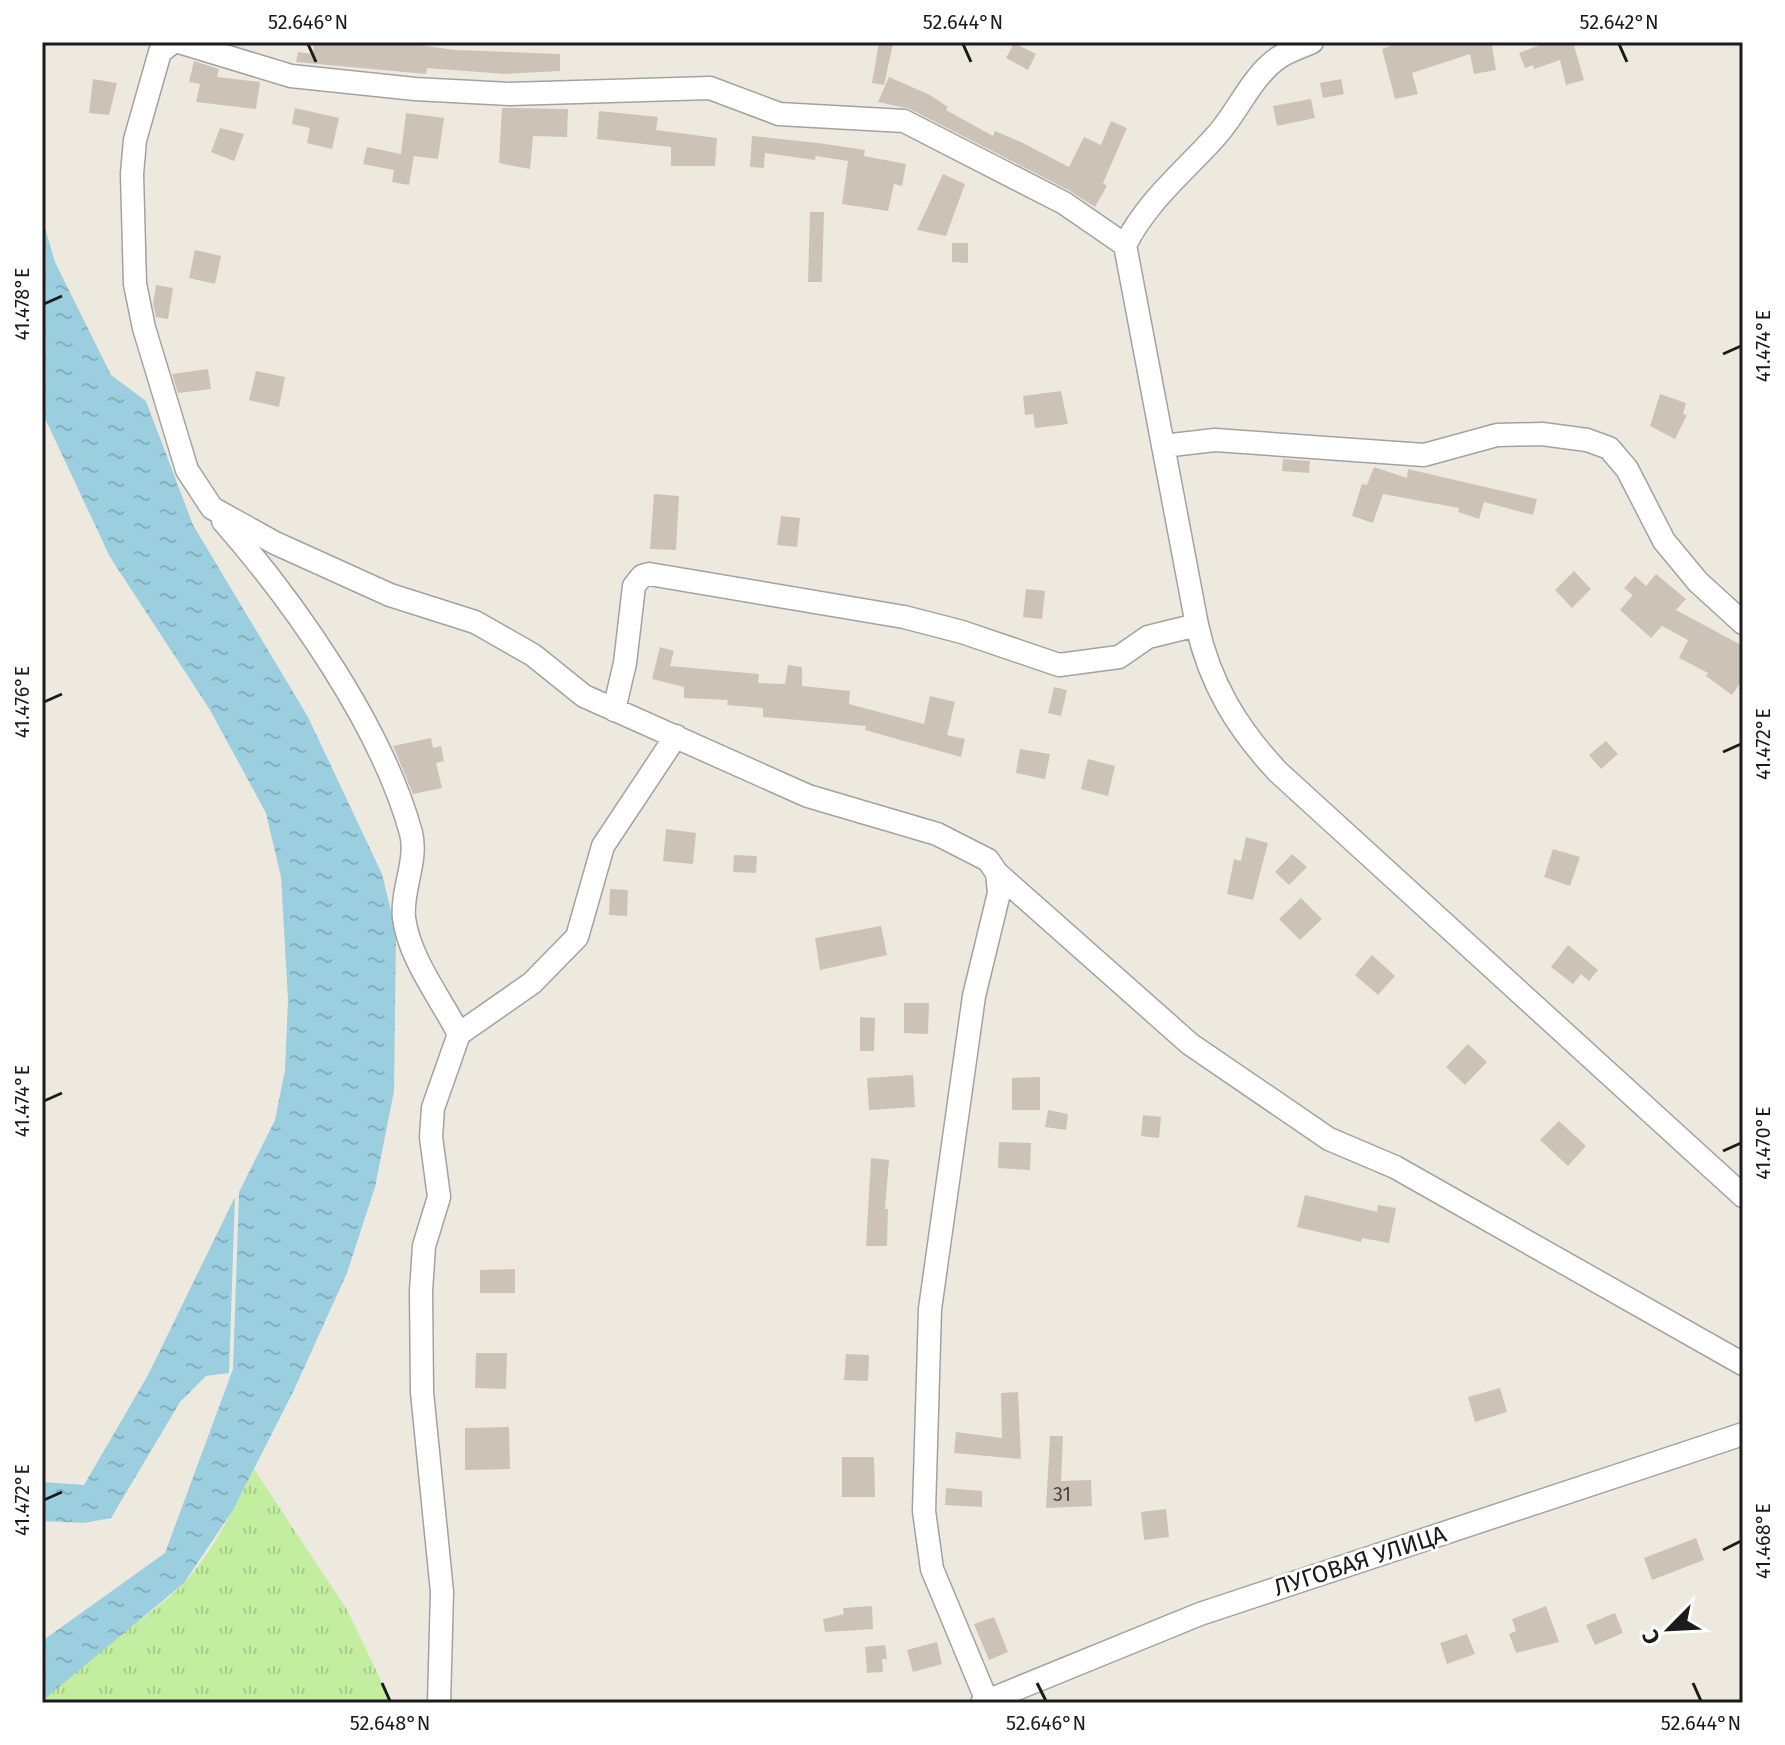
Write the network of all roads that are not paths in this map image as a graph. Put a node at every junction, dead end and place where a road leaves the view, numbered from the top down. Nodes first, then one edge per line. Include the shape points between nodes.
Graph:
1 (1312, 42) edge
2 (185, 43) edge
3 (1125, 245) junction
4 (1163, 446) junction
5 (212, 508) junction
6 (1743, 623) edge
7 (1197, 625) junction
8 (614, 710) junction
9 (676, 736) junction
10 (997, 873) junction
11 (459, 1034) junction
12 (1743, 1196) edge
13 (1743, 1364) edge
14 (1743, 1434) edge
15 (985, 1702) edge
16 (439, 1703) edge

1 - 3 street via 1278,58 1257,80 1215,137 1156,197
2 - 3 street via 291,76 510,94 710,88 779,114 904,121 1064,203
2 - 5 street via 160,52 135,140 138,298 187,470
3 - 4 street
4 - 6 street via 1227,440 1424,455 1497,435 1587,440 1609,448 1627,469 1664,541
4 - 7 street
5 - 8 street via 378,590 475,622 533,655 584,696
5 - 11 street via 277,583 377,749 412,836 404,918 418,960
7 - 8 street via 1148,637 1119,657 1059,665 904,617 649,574 634,586
7 - 12 street via 1223,702 1278,772
8 - 9 street
9 - 10 street via 808,796 937,834 988,860
9 - 11 street via 603,846 577,937 532,983
10 - 13 street via 1190,1044 1329,1139 1395,1167
10 - 15 street via 999,893 974,996 930,1309 924,1511 932,1569
11 - 16 street via 433,1108 439,1197 424,1246 421,1291 422,1392 442,1592
14 - 15 street, ЛУГОВАЯ УЛИЦА via 1200,1614

